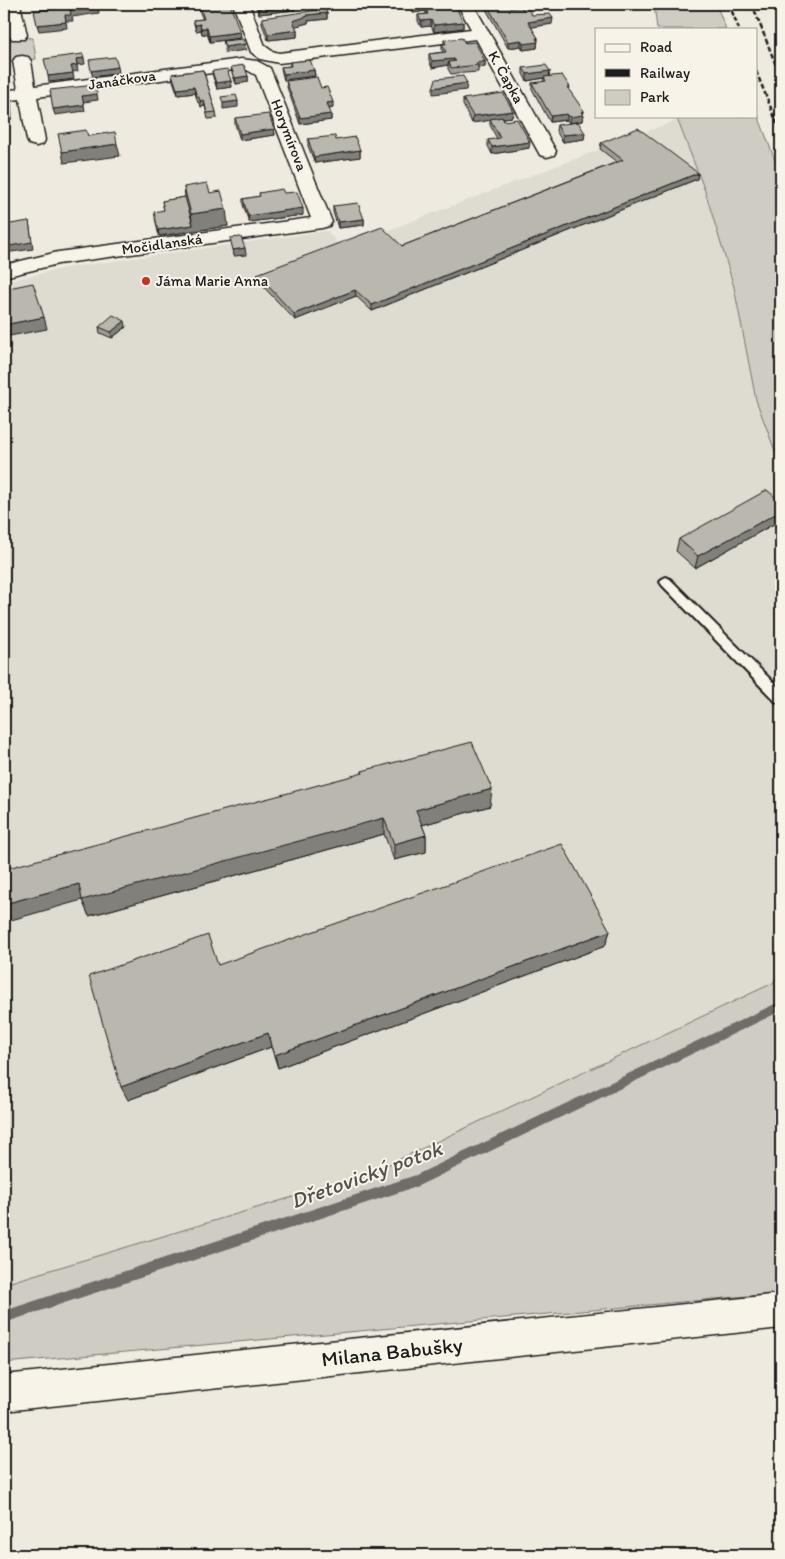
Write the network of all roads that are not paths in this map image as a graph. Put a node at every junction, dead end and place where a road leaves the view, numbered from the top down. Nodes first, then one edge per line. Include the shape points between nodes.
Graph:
1 (12, 4) edge
2 (241, 4) edge
3 (465, 4) edge
4 (481, 33) junction
5 (18, 35) dead end
6 (22, 61) dead end
7 (241, 64) joint
8 (28, 93) junction
9 (4, 96) edge
10 (36, 140) dead end
11 (546, 151) dead end
12 (322, 222) joint
13 (4, 271) edge
14 (666, 582) dead end
15 (781, 698) edge
16 (781, 1311) edge
17 (4, 1393) edge

1 - 5 street
2 - 4 street via 257,48 266,55 289,58
3 - 4 street, K. Čapka
4 - 11 street, K. Čapka
6 - 8 street
7 - 8 street, Janáčkova
7 - 12 street, Horymírova via 264,72
8 - 9 street, Janáčkova
8 - 10 street
12 - 13 street, Močidlanská via 58,258
14 - 15 lane
16 - 17 street, Milana Babušky

